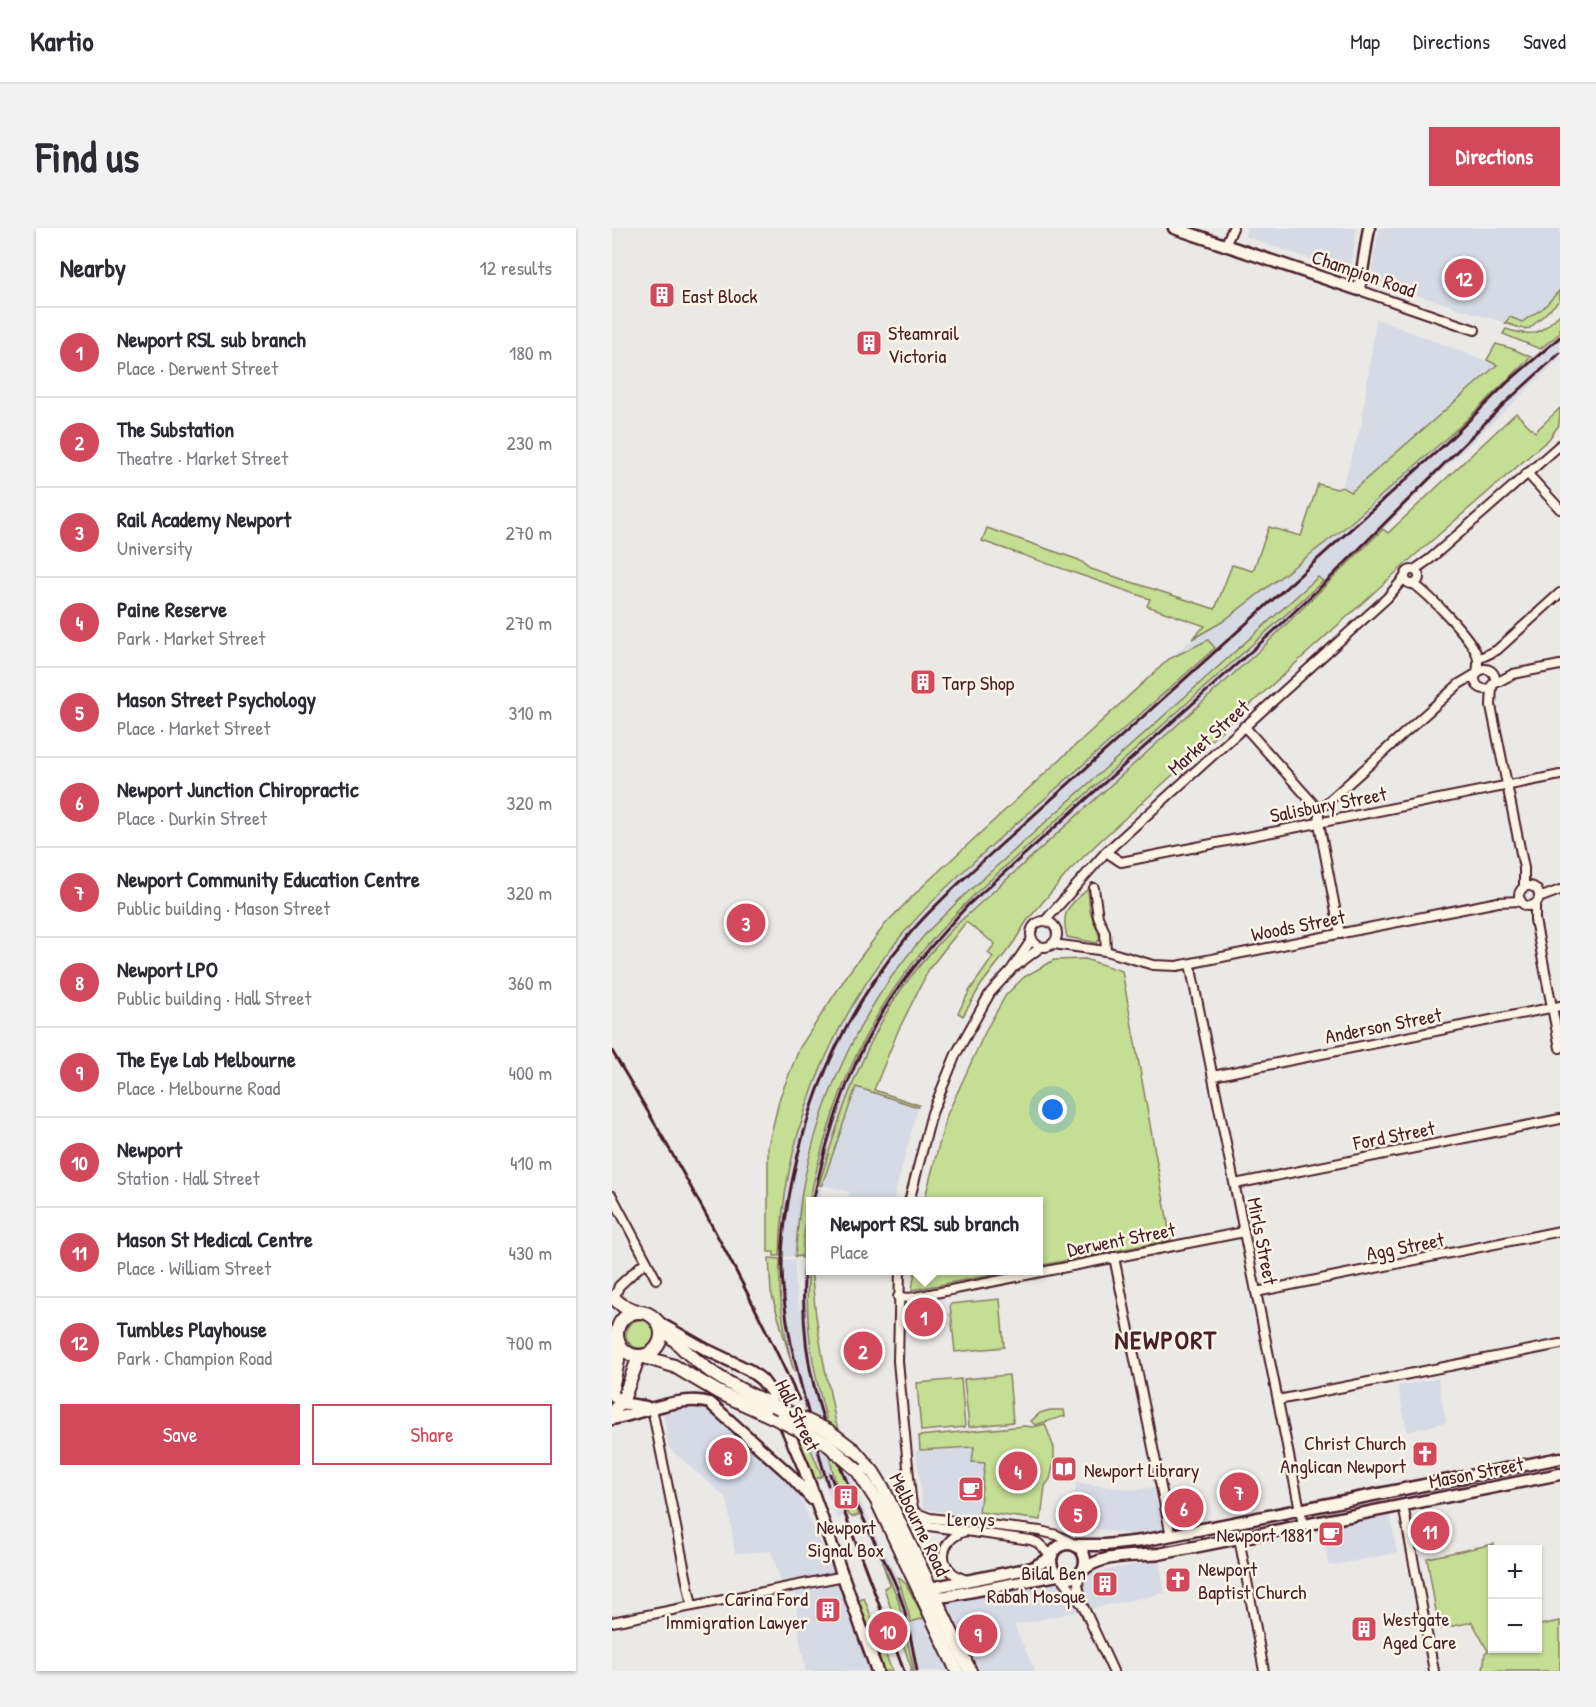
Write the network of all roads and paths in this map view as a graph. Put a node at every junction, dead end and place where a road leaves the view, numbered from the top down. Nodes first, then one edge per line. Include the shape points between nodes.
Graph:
1 (1174, 228) edge
2 (1233, 228) edge
3 (1369, 228) edge
4 (1225, 246) junction
5 (1359, 290) junction
6 (1475, 330) dead end
7 (1560, 438) edge
8 (1560, 445) edge
9 (1546, 456) junction
10 (1527, 473) junction
11 (1560, 509) edge
12 (1413, 578) junction
13 (1560, 594) edge
14 (1481, 658) junction
15 (1560, 665) edge
16 (1492, 672) junction
17 (1476, 674) junction
18 (1513, 674) junction
19 (1493, 684) junction
20 (1479, 687) junction
21 (1454, 688) junction
22 (1491, 706) junction
23 (1244, 726) junction
24 (1560, 775) edge
25 (1506, 785) junction
26 (1319, 810) junction
27 (1319, 823) junction
28 (1106, 852) junction
29 (1094, 888) dead end
30 (1560, 889) edge
31 (1530, 896) junction
32 (1059, 907) junction
33 (1045, 921) junction
34 (1056, 930) junction
35 (1340, 934) junction
36 (1032, 939) junction
37 (1053, 944) junction
38 (1076, 946) junction
39 (1041, 947) junction
40 (1106, 951) junction
41 (1190, 964) junction
42 (1011, 970) junction
43 (1556, 1007) edge
44 (1560, 1048) edge
45 (1213, 1076) junction
46 (1560, 1119) edge
47 (1235, 1184) junction
48 (612, 1196) edge
49 (910, 1197) edge
50 (1560, 1231) edge
51 (1244, 1232) junction
52 (1114, 1257) junction
53 (646, 1261) junction
54 (1043, 1271) edge
55 (900, 1275) edge
56 (1024, 1275) edge
57 (656, 1279) dead end
58 (1256, 1292) junction
59 (613, 1298) edge
60 (898, 1298) junction
61 (641, 1312) junction
62 (658, 1322) junction
63 (612, 1326) edge
64 (618, 1339) junction
65 (1560, 1344) edge
66 (640, 1356) junction
67 (612, 1388) edge
68 (617, 1398) edge
69 (1278, 1400) junction
70 (652, 1408) junction
71 (612, 1413) edge
72 (612, 1419) edge
73 (1560, 1458) edge
74 (801, 1460) junction
75 (785, 1471) junction
76 (1560, 1474) edge
77 (1403, 1505) junction
78 (818, 1509) junction
79 (1300, 1511) junction
80 (914, 1512) junction
81 (1303, 1525) junction
82 (968, 1531) junction
83 (1171, 1536) junction
84 (1239, 1538) junction
85 (1074, 1545) junction
86 (1052, 1556) junction
87 (1081, 1572) junction
88 (1059, 1575) junction
89 (844, 1576) junction
90 (969, 1580) junction
91 (929, 1594) junction
92 (692, 1606) junction
93 (1083, 1606) junction
94 (612, 1622) edge
95 (877, 1671) edge
96 (957, 1671) edge
97 (970, 1671) edge
98 (1113, 1671) edge
99 (1264, 1671) edge
100 (1434, 1671) edge

1 - 4 street, Champion Road
2 - 4 street
3 - 5 street
4 - 5 street, Champion Road
5 - 6 street, Champion Road
7 - 9 street, Market Street
8 - 9 street, Market Street
9 - 10 street, Market Street
10 - 11 street
10 - 12 street, Market Street
12 - 14 street via 1479,648
12 - 23 street, Market Street
13 - 14 street via 1497,650
14 - 16 street
14 - 17 street
15 - 18 street
16 - 17 street via 1484,669
16 - 18 street
16 - 19 street
17 - 20 street
17 - 21 street
18 - 19 street
19 - 20 street via 1486,689
19 - 22 street
20 - 21 street
20 - 22 street
21 - 26 street
22 - 25 street
23 - 26 street
23 - 28 street, Market Street
24 - 25 street, Salisbury Street
25 - 27 street, Salisbury Street
25 - 31 street
26 - 27 street
27 - 28 street, Salisbury Street via 1121,862
27 - 35 street
28 - 32 street, Market Street
29 - 40 street
30 - 31 street, Woods Street
31 - 35 street, Woods Street
31 - 43 street
32 - 33 street, Market Street
32 - 34 street, Market Street
33 - 34 street
33 - 36 street via 1033,926
34 - 37 street
34 - 38 street, Woods Street
35 - 41 street, Woods Street
36 - 39 street
36 - 42 street
37 - 38 street, Woods Street
37 - 39 street
38 - 40 street, Woods Street
39 - 42 street
40 - 41 street, Woods Street via 1165,967
41 - 45 street, Mirls Street
42 - 49 street via 990,993 952,1064 932,1113
43 - 44 street
43 - 45 street, Anderson Street
45 - 47 street, Mirls Street
46 - 47 street, Ford Street
47 - 51 street, Mirls Street
48 - 53 street
50 - 58 street, Agg Street
51 - 52 street, Derwent Street
51 - 58 street, Mirls Street
52 - 54 street, Derwent Street
52 - 83 street
53 - 57 street
53 - 59 street
55 - 60 street
56 - 60 street, Derwent Street
58 - 69 street, Mirls Street
59 - 61 main road via 622,1306
60 - 80 street via 898,1361
61 - 62 main road
61 - 64 main road via 623,1319
62 - 66 main road via 662,1332 660,1343 652,1352
62 - 74 street, Hall Street via 762,1380 777,1403
62 - 91 main road, Melbourne Road, bridge via 684,1352 707,1370 829,1431 854,1450 883,1488
63 - 64 main road
64 - 66 main road via 626,1352
64 - 67 main road via 618,1367
65 - 69 street
66 - 68 main road
66 - 91 main road, Melbourne Road, bridge via 674,1366 718,1392 826,1443 857,1470 872,1490
68 - 70 street, Hall Street
68 - 71 main road
69 - 79 street, Mirls Street
70 - 72 street, Hall Street
70 - 75 street, Hall Street via 695,1401 710,1403
70 - 92 street
73 - 79 street, Mason Street
74 - 75 street via 796,1471
74 - 78 street, Hall Street
75 - 78 street, Hall Street
76 - 77 street, Mason Street
77 - 81 street, Mason Street
77 - 100 street
78 - 89 street, Hall Street
79 - 81 street, Mirls Street
79 - 83 street, Mason Street
80 - 82 street via 925,1525
80 - 85 street via 930,1518 1052,1533
81 - 84 street, Mason Street
82 - 86 street via 1031,1540
82 - 90 street via 951,1539 944,1556 952,1574
83 - 85 street, Mason Street
84 - 87 street, Mason Street via 1155,1555 1102,1560
84 - 99 street
85 - 86 street via 1060,1546
85 - 87 street via 1084,1555
86 - 88 street via 1052,1568
86 - 90 street via 1032,1568
87 - 88 street via 1071,1578
87 - 93 street via 1078,1584
88 - 91 street
88 - 93 street
89 - 92 street
89 - 95 street, Hall Street
90 - 91 street
91 - 96 main road, Melbourne Road
91 - 97 main road, Melbourne Road
92 - 94 street
93 - 98 street

